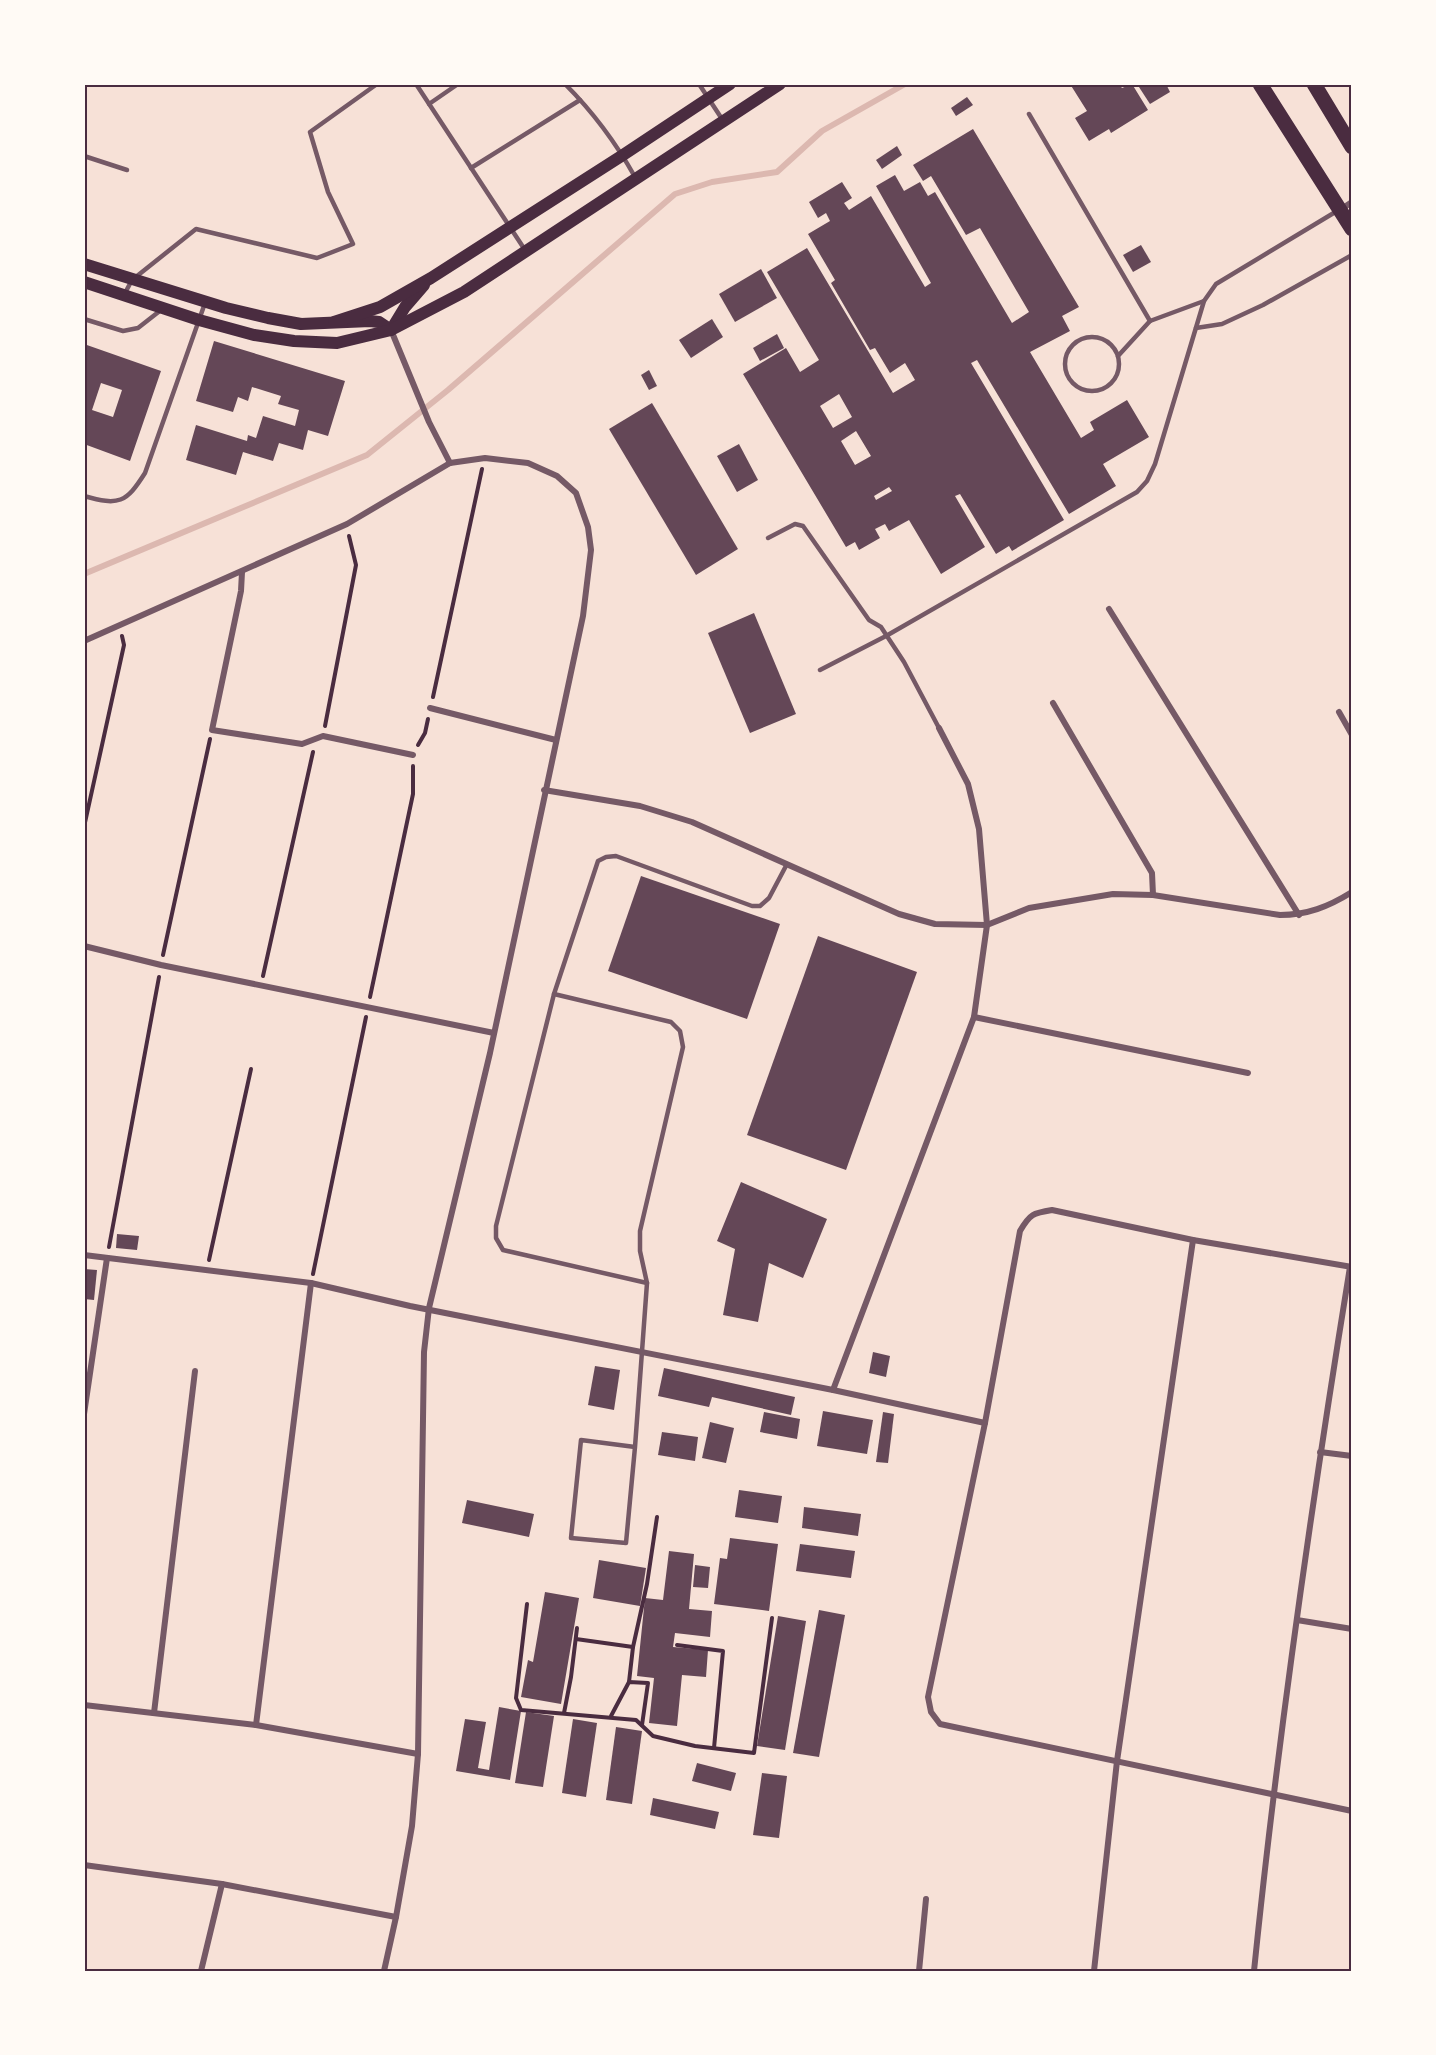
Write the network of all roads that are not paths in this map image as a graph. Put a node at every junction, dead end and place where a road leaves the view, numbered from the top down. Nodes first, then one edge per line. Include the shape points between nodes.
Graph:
1 (377, 84) edge
2 (416, 84) edge
3 (458, 84) edge
4 (565, 84) edge
5 (699, 84) edge
6 (730, 84) edge
7 (780, 84) edge
8 (1260, 84) edge
9 (1314, 84) edge
10 (708, 99) junction
11 (580, 100) junction
12 (429, 104) junction
13 (1029, 114) dead end
14 (724, 121) junction
15 (1352, 147) edge
16 (623, 155) junction
17 (84, 156) edge
18 (471, 168) junction
19 (127, 170) dead end
20 (636, 179) junction
21 (1346, 206) edge
22 (512, 228) junction
23 (1352, 229) edge
24 (526, 252) junction
25 (1352, 255) edge
26 (84, 264) edge
27 (431, 278) junction
28 (132, 280) junction
29 (84, 282) edge
30 (124, 296) junction
31 (1204, 301) junction
32 (206, 302) junction
33 (163, 309) junction
34 (84, 319) edge
35 (199, 320) junction
36 (1150, 321) junction
37 (334, 322) junction
38 (1196, 328) junction
39 (391, 330) junction
40 (1118, 356) junction
41 (450, 464) junction
42 (84, 496) edge
43 (768, 538) dead end
44 (243, 572) junction
45 (1109, 609) dead end
46 (886, 636) junction
47 (84, 642) edge
48 (820, 670) dead end
49 (1053, 703) dead end
50 (430, 708) road end
51 (1339, 712) dead end
52 (939, 728) joint
53 (1352, 735) edge
54 (556, 740) junction
55 (413, 755) road end
56 (544, 790) junction
57 (787, 864) junction
58 (1154, 895) junction
59 (1351, 895) edge
60 (1299, 915) junction
61 (987, 925) junction
62 (84, 946) edge
63 (554, 994) junction
64 (974, 1017) junction
65 (494, 1033) junction
66 (1248, 1073) dead end
67 (1193, 1240) junction
68 (84, 1255) edge
69 (107, 1257) junction
70 (1351, 1267) edge
71 (311, 1283) junction
72 (647, 1283) junction
73 (429, 1308) junction
74 (641, 1351) junction
75 (195, 1371) dead end
76 (833, 1390) junction
77 (84, 1413) edge
78 (985, 1423) junction
79 (635, 1447) junction
80 (1320, 1452) junction
81 (1352, 1456) edge
82 (1297, 1620) junction
83 (1352, 1629) edge
84 (84, 1705) edge
85 (154, 1713) junction
86 (256, 1725) junction
87 (418, 1754) junction
88 (1118, 1761) junction
89 (1275, 1795) junction
90 (1352, 1811) edge
91 (84, 1865) edge
92 (222, 1884) junction
93 (926, 1899) dead end
94 (396, 1917) junction
95 (201, 1971) edge
96 (384, 1971) edge
97 (919, 1971) edge
98 (1094, 1971) edge
99 (1254, 1971) edge

1 - 28 lane via 310,132 328,192 352,244 317,258 195,229
2 - 12 lane
3 - 12 lane
4 - 11 lane
5 - 10 lane
6 - 10 main road
7 - 14 main road
8 - 21 main road
9 - 15 main road
10 - 14 lane
10 - 16 main road
11 - 16 lane
11 - 18 lane
12 - 18 lane
13 - 36 lane
14 - 20 main road
16 - 20 lane
16 - 22 main road
17 - 19 lane
18 - 22 lane
20 - 24 main road
21 - 23 main road
21 - 31 lane via 1216,284
22 - 24 lane
22 - 27 main road
24 - 39 main road
25 - 38 lane via 1263,305 1222,324
26 - 28 main road
27 - 37 main road via 380,307
27 - 39 main road
28 - 30 lane
28 - 32 main road
29 - 30 main road
30 - 33 main road
31 - 36 lane
31 - 38 lane
32 - 35 lane
32 - 37 main road via 301,324
33 - 34 lane via 138,328 123,331
33 - 35 main road
35 - 39 main road via 294,341 337,343
35 - 42 lane via 145,472 136,487 118,500 106,502
36 - 40 lane
37 - 39 main road via 379,322
38 - 46 lane via 1152,471 1137,492
39 - 41 street
40 - 40 lane via 1100,338 1083,338 1069,348 1065,373 1076,387 1100,391 1118,373
41 - 44 street via 347,524
41 - 54 street via 485,458 528,463 557,476 576,493 591,550 583,616
43 - 46 lane via 795,524 803,526 869,620 881,627
44 - 47 street
44 - 55 street via 212,730 302,744 323,736
45 - 60 street
46 - 48 lane
46 - 52 lane
49 - 58 street via 1152,873
50 - 54 street
51 - 53 street
52 - 61 street via 968,784 979,829
54 - 56 street
56 - 57 street via 640,806 692,822
56 - 65 street
57 - 61 street via 899,914 935,924
57 - 63 lane via 769,898 760,906 752,906 616,856 598,861
58 - 60 street
58 - 61 street via 1113,894 1029,908
59 - 60 street
61 - 64 street
62 - 65 street
63 - 72 lane via 671,1022 680,1031 683,1047 640,1231
63 - 72 lane via 496,1238 503,1250
64 - 66 street
64 - 76 street
65 - 73 street
67 - 70 street
67 - 78 street via 1052,1210 1028,1217 1020,1231
67 - 88 street
68 - 69 street
69 - 71 street
69 - 77 street
70 - 80 street
71 - 73 street
71 - 86 street
72 - 74 lane
73 - 74 street
73 - 87 street via 424,1352
74 - 76 street
74 - 79 lane
75 - 85 street
76 - 78 street
78 - 88 street via 928,1697 931,1712 940,1724
79 - 79 lane via 626,1543 571,1538 581,1440
80 - 81 street
80 - 82 street
82 - 83 street
82 - 89 street
84 - 85 street
85 - 86 street
86 - 87 street
87 - 94 street via 412,1826
88 - 89 street
88 - 98 street
89 - 90 street
89 - 99 street
91 - 92 street
92 - 94 street
92 - 95 street
93 - 97 street
94 - 96 street

